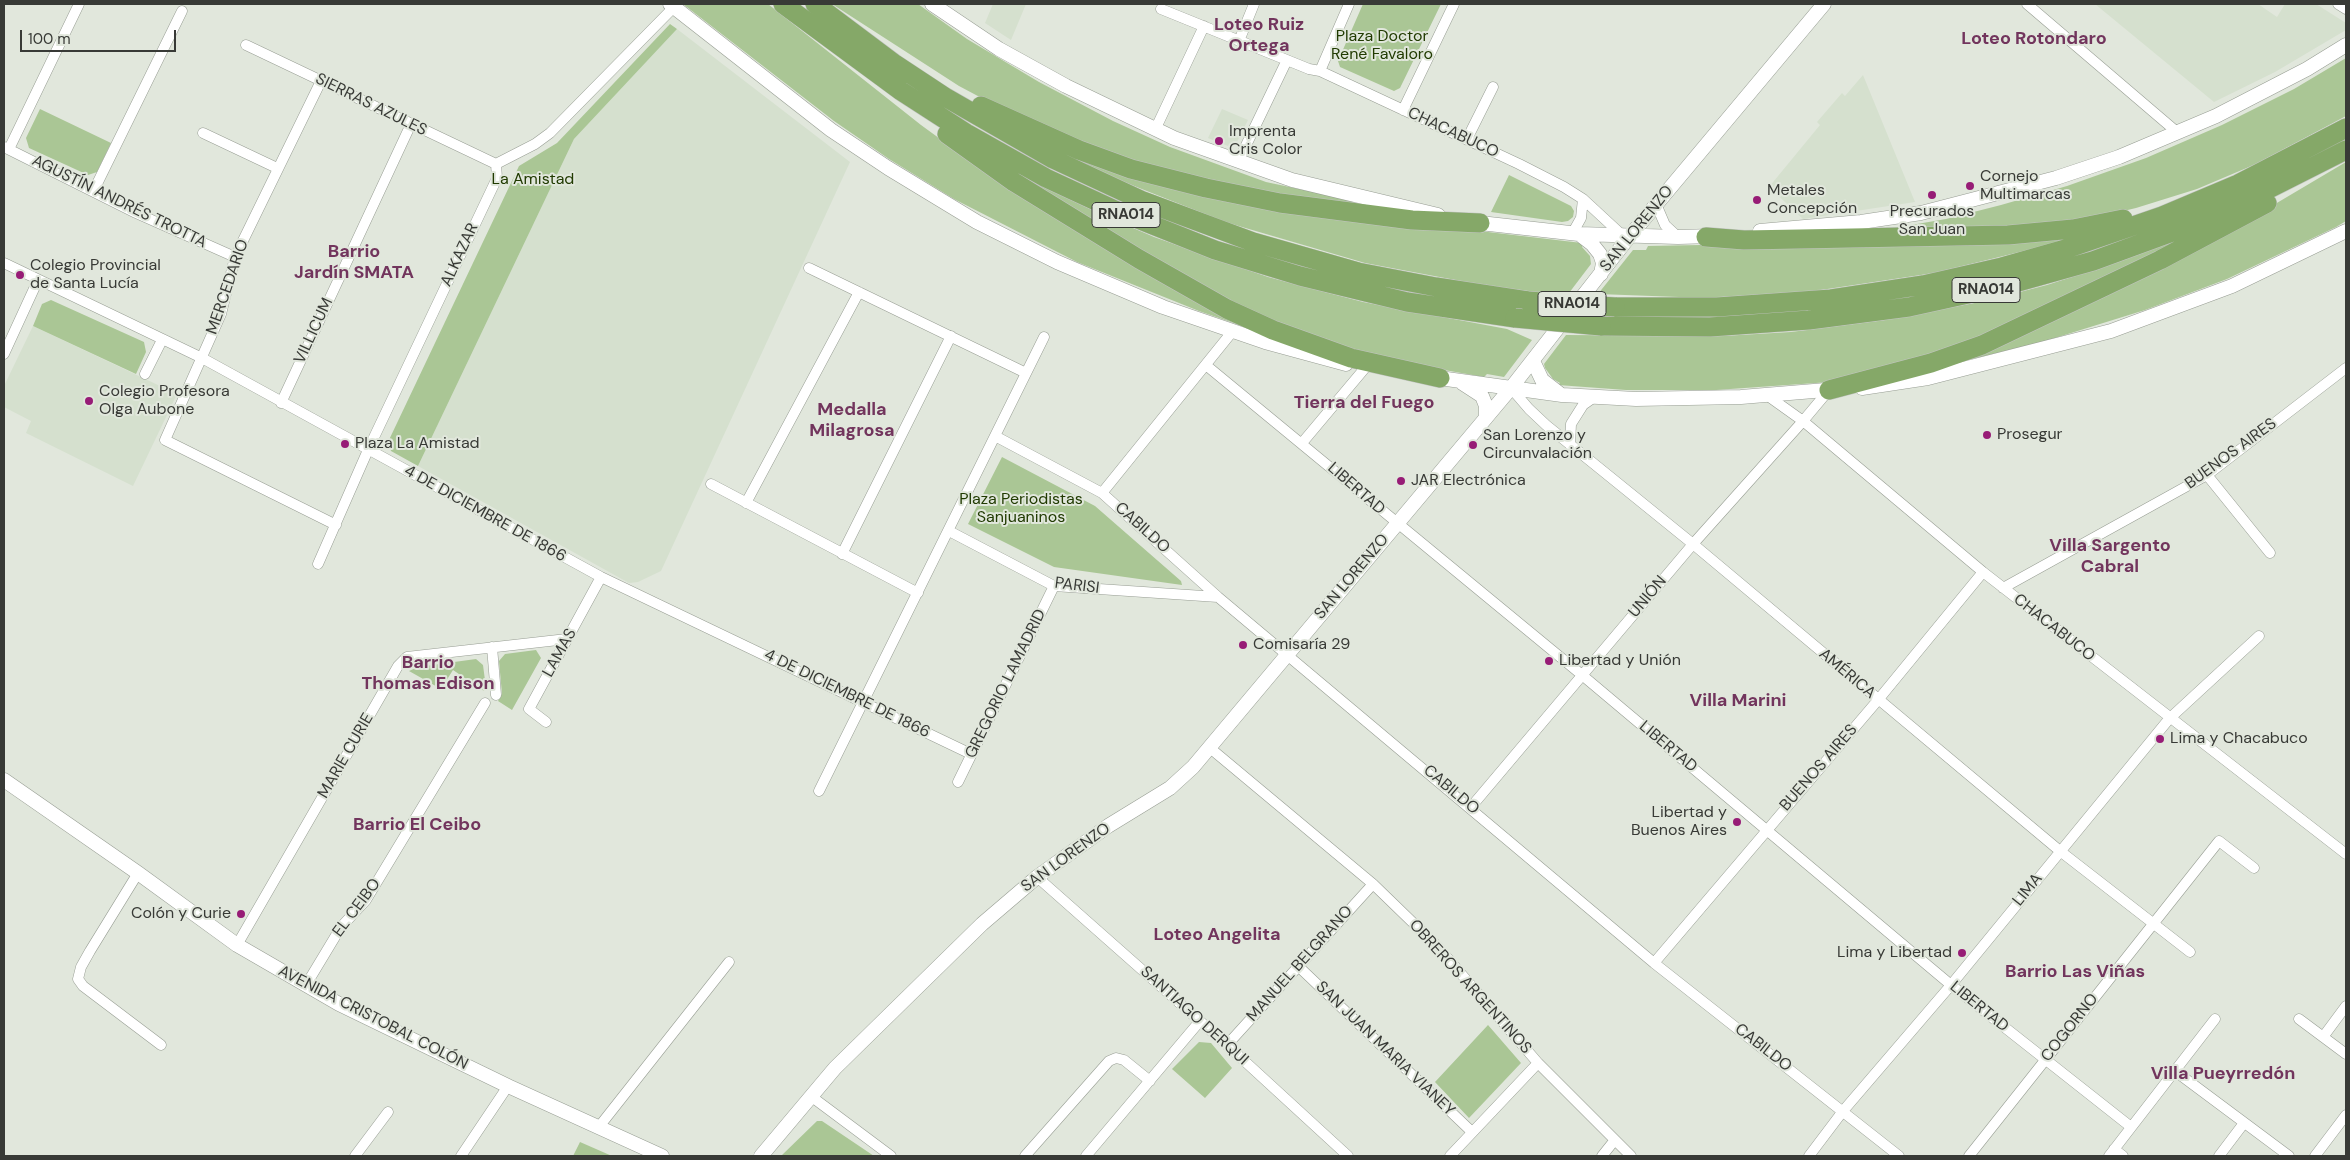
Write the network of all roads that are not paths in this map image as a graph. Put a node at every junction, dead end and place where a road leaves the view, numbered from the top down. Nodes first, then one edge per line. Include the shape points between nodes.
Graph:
1 (79, 4) edge
2 (783, 4) edge
3 (815, 4) edge
4 (932, 4) edge
5 (1254, 4) edge
6 (1349, 4) edge
7 (1454, 4) edge
8 (1824, 4) edge
9 (2026, 4) edge
10 (2338, 4) edge
11 (672, 6) edge
12 (1161, 9) dead end
13 (2346, 9) edge
14 (182, 11) dead end
15 (842, 26) junction
16 (1204, 26) junction
17 (1239, 41) junction
18 (246, 44) dead end
19 (2346, 45) edge
20 (845, 51) junction
21 (1287, 60) junction
22 (1320, 71) junction
23 (321, 81) junction
24 (1493, 87) dead end
25 (1403, 110) junction
26 (411, 124) junction
27 (2346, 128) edge
28 (1155, 130) junction
29 (203, 133) dead end
30 (2178, 133) junction
31 (1467, 140) junction
32 (6, 148) edge
33 (2346, 150) edge
34 (1238, 162) junction
35 (496, 164) junction
36 (277, 168) junction
37 (94, 190) junction
38 (1583, 199) junction
39 (2200, 200) junction
40 (1656, 204) junction
41 (1480, 223) junction
42 (2346, 231) edge
43 (1575, 234) junction
44 (1626, 236) junction
45 (1706, 236) junction
46 (1678, 237) junction
47 (235, 256) junction
48 (4, 263) edge
49 (809, 268) dead end
50 (1601, 274) junction
51 (38, 280) junction
52 (859, 292) junction
53 (1232, 332) junction
54 (951, 336) junction
55 (1044, 337) dead end
56 (162, 340) junction
57 (4, 354) edge
58 (202, 358) junction
59 (1533, 361) junction
60 (1207, 366) junction
61 (1366, 368) junction
62 (2346, 368) edge
63 (1026, 373) junction
64 (145, 374) dead end
65 (1440, 378) junction
66 (1461, 382) junction
67 (1511, 388) junction
68 (1829, 390) junction
69 (1562, 395) junction
70 (1768, 396) junction
71 (1593, 398) junction
72 (281, 403) junction
73 (1486, 418) junction
74 (1804, 421) junction
75 (995, 436) junction
76 (1302, 443) junction
77 (1570, 445) junction
78 (368, 450) junction
79 (2207, 475) junction
80 (711, 484) dead end
81 (1102, 493) junction
82 (746, 503) junction
83 (1397, 524) junction
84 (336, 525) junction
85 (949, 531) junction
86 (1693, 544) junction
87 (2270, 553) dead end
88 (842, 554) junction
89 (318, 564) dead end
90 (1983, 572) junction
91 (601, 577) junction
92 (1054, 586) junction
93 (2003, 588) junction
94 (918, 593) junction
95 (1218, 597) junction
96 (2259, 636) dead end
97 (567, 639) junction
98 (492, 647) junction
99 (1288, 654) junction
100 (1582, 675) junction
101 (496, 695) dead end
102 (1878, 700) junction
103 (863, 701) junction
104 (485, 703) dead end
105 (2169, 719) junction
106 (546, 722) dead end
107 (1210, 748) junction
108 (971, 754) junction
109 (4, 780) edge
110 (958, 782) dead end
111 (819, 791) dead end
112 (1472, 808) junction
113 (1766, 829) junction
114 (2060, 851) junction
115 (2346, 854) edge
116 (2254, 868) dead end
117 (138, 873) junction
118 (1038, 877) junction
119 (1373, 884) junction
120 (2153, 923) junction
121 (237, 945) junction
122 (2190, 952) dead end
123 (729, 962) dead end
124 (1654, 963) junction
125 (1298, 966) junction
126 (306, 985) junction
127 (1951, 985) junction
128 (2346, 1006) edge
129 (2214, 1018) dead end
130 (2299, 1019) dead end
131 (1200, 1021) junction
132 (2323, 1036) junction
133 (1227, 1044) junction
134 (161, 1045) dead end
135 (2346, 1054) edge
136 (2044, 1060) junction
137 (1538, 1063) junction
138 (2175, 1071) junction
139 (1150, 1081) junction
140 (508, 1086) junction
141 (812, 1098) junction
142 (388, 1112) dead end
143 (1843, 1112) junction
144 (2346, 1115) edge
145 (2244, 1123) junction
146 (2132, 1127) junction
147 (598, 1128) junction
148 (1472, 1132) junction
149 (1614, 1141) junction
150 (2112, 1153) edge
151 (354, 1156) edge
152 (461, 1156) edge
153 (662, 1156) edge
154 (761, 1156) edge
155 (891, 1156) edge
156 (1025, 1156) edge
157 (1086, 1156) edge
158 (1348, 1156) edge
159 (1450, 1156) edge
160 (1602, 1156) edge
161 (1631, 1156) edge
162 (1809, 1156) edge
163 (1899, 1156) edge
164 (1969, 1156) edge
165 (2123, 1156) edge
166 (2219, 1156) edge
167 (2289, 1156) edge
168 (2315, 1156) edge

1 - 32 street
2 - 20 highway, RNA014
3 - 15 highway, RNA014
4 - 28 street via 1032,68
5 - 17 street
6 - 22 street
7 - 25 street
8 - 40 street, SAN LORENZO
9 - 30 street
10 - 13 street
11 - 35 street via 550,133
11 - 53 street via 839,135 978,222 1078,272
12 - 16 street, CHACABUCO
14 - 37 street
15 - 39 highway, RNA014, bridge via 922,82 990,124 1073,169 1161,209 1253,242 1358,272 1528,301 1698,308 1831,299 1915,286 2053,253 2125,230
15 - 41 highway via 980,105 1054,140 1131,169 1280,202 1412,220
16 - 17 street, CHACABUCO
16 - 28 street
17 - 21 street, CHACABUCO
18 - 23 street, SIERRAS AZULES
19 - 30 street via 2254,97
20 - 33 highway, RNA014, bridge via 999,152 1074,192 1222,252 1322,282 1407,302 1515,318 1601,326 1702,327 1809,320 1909,306 2000,287 2093,261 2175,231 2237,205
20 - 65 highway via 954,139 1007,176 1208,300 1273,330 1328,350
21 - 22 street, CHACABUCO
21 - 34 street
22 - 25 street, CHACABUCO
23 - 26 street, SIERRAS AZULES
23 - 36 street, MERCEDARIO
24 - 31 street
25 - 31 street, CHACABUCO
26 - 35 street, SIERRAS AZULES
26 - 72 street, VILLICUM
27 - 39 highway, RNA014 via 2283,162
28 - 34 street
29 - 36 street
30 - 45 street via 2056,178 1936,210 1861,222
31 - 38 street, CHACABUCO
32 - 37 street, AGUSTÍN ANDRÉS TROTTA
33 - 68 highway via 2233,223 2011,332 1939,361
34 - 41 street via 1344,194
35 - 78 street, ALKAZAR via 497,178
36 - 47 street, MERCEDARIO
37 - 47 street, AGUSTÍN ANDRÉS TROTTA via 136,213
38 - 43 street
38 - 44 street, CHACABUCO
39 - 45 highway via 2102,224 2042,232 1800,240
40 - 44 street, SAN LORENZO
40 - 46 street via 1665,225
41 - 43 street
42 - 68 street via 2232,286 2111,332 1913,381
43 - 44 street
43 - 50 street via 1600,254 1603,263
44 - 46 street
44 - 50 street, SAN LORENZO
45 - 46 street
47 - 58 street, MERCEDARIO via 221,314
48 - 51 street, 4 DE DICIEMBRE DE 1866
49 - 52 street
50 - 59 street, SAN LORENZO
51 - 56 street, 4 DE DICIEMBRE DE 1866
51 - 57 street
52 - 54 street
52 - 82 street
53 - 60 street
53 - 61 street
54 - 63 street
54 - 88 street
55 - 63 street
56 - 58 street, 4 DE DICIEMBRE DE 1866
56 - 64 street
58 - 72 street, 4 DE DICIEMBRE DE 1866
58 - 84 street, MERCEDARIO via 165,440
59 - 67 street, SAN LORENZO
59 - 69 street via 1545,384
60 - 76 street, LIBERTAD
60 - 81 street
61 - 65 street
61 - 76 street
62 - 79 street, BUENOS AIRES
63 - 75 street
65 - 66 street
66 - 67 street
66 - 73 street via 1482,396
67 - 69 street
67 - 73 street, SAN LORENZO
67 - 77 street, AMÉRICA via 1529,409
68 - 70 street
68 - 74 street, UNIÓN
69 - 71 street
70 - 71 street
70 - 74 street, CHACABUCO
71 - 77 street via 1583,405 1571,424
72 - 78 street, 4 DE DICIEMBRE DE 1866
73 - 83 street, SAN LORENZO
74 - 86 street, UNIÓN
74 - 90 street, CHACABUCO
75 - 81 street, CABILDO
75 - 85 street
76 - 83 street, LIBERTAD
77 - 86 street, AMÉRICA
78 - 84 street, ALKAZAR
78 - 91 street, 4 DE DICIEMBRE DE 1866
79 - 87 street
79 - 93 street, BUENOS AIRES
80 - 82 street
81 - 95 street, CABILDO
82 - 88 street
83 - 99 street, SAN LORENZO
83 - 100 street, LIBERTAD
84 - 89 street, ALKAZAR
85 - 92 street, PARISI
85 - 94 street
86 - 100 street, UNIÓN
86 - 102 street, AMÉRICA
88 - 94 street
90 - 93 street, CHACABUCO
90 - 102 street, BUENOS AIRES
91 - 97 street, LAMAS
91 - 103 street, 4 DE DICIEMBRE DE 1866
92 - 95 street, PARISI
92 - 108 street, GREGORIO LAMADRID
93 - 105 street, CHACABUCO
94 - 103 street
95 - 99 street, CABILDO
96 - 105 street, LIMA
97 - 98 street, MARIE CURIE
97 - 106 street, LAMAS via 529,709
98 - 101 street
98 - 121 street, MARIE CURIE via 407,657 398,666
99 - 107 street, SAN LORENZO
99 - 112 street, CABILDO
100 - 112 street, UNIÓN
100 - 113 street, LIBERTAD
102 - 113 street, BUENOS AIRES
102 - 114 street, AMÉRICA
103 - 108 street, 4 DE DICIEMBRE DE 1866
103 - 111 street
104 - 126 street, EL CEIBO via 366,900 340,927
105 - 114 street, LIMA
105 - 115 street, CHACABUCO
107 - 118 street, SAN LORENZO via 1170,788 1108,826
107 - 119 street, OBREROS ARGENTINOS
108 - 110 street, GREGORIO LAMADRID
109 - 117 street, AVENIDA CRISTOBAL COLÓN
112 - 124 street, CABILDO
113 - 124 street, BUENOS AIRES
113 - 127 street, LIBERTAD
114 - 120 street, AMÉRICA
114 - 127 street, LIMA
116 - 120 street, COGORNO via 2219,841
117 - 121 street, AVENIDA CRISTOBAL COLÓN
117 - 134 street via 90,951 78,979
118 - 131 street, SANTIAGO DERQUI
118 - 141 street, SAN LORENZO via 982,924 888,1014 835,1068
119 - 125 street, MANUEL BELGRANO
119 - 137 street, OBREROS ARGENTINOS via 1438,947
120 - 122 street, AMÉRICA
120 - 136 street, COGORNO
121 - 126 street, AVENIDA CRISTOBAL COLÓN
123 - 147 street
124 - 143 street, CABILDO
125 - 133 street, MANUEL BELGRANO
125 - 148 street, SAN JUAN MARIA VIANEY
126 - 140 street, AVENIDA CRISTOBAL COLÓN
127 - 136 street, LIBERTAD
127 - 143 street, LIMA
128 - 132 street
129 - 138 street
130 - 132 street
131 - 133 street, SANTIAGO DERQUI
131 - 139 street
132 - 135 street
133 - 158 street, SANTIAGO DERQUI
136 - 146 street, LIBERTAD
136 - 164 street, COGORNO
137 - 148 street
137 - 149 street, OBREROS ARGENTINOS
138 - 145 street
138 - 146 street
139 - 156 street via 1124,1060 1116,1058 1109,1061
139 - 157 street
140 - 147 street, AVENIDA CRISTOBAL COLÓN
140 - 152 street
141 - 154 street, SAN LORENZO
141 - 155 street
142 - 151 street
143 - 162 street, LIMA
143 - 163 street, CABILDO
144 - 168 street
145 - 166 street
145 - 167 street
146 - 150 street
147 - 153 street, AVENIDA CRISTOBAL COLÓN
148 - 159 street
149 - 160 street
149 - 161 street, OBREROS ARGENTINOS
150 - 165 street

